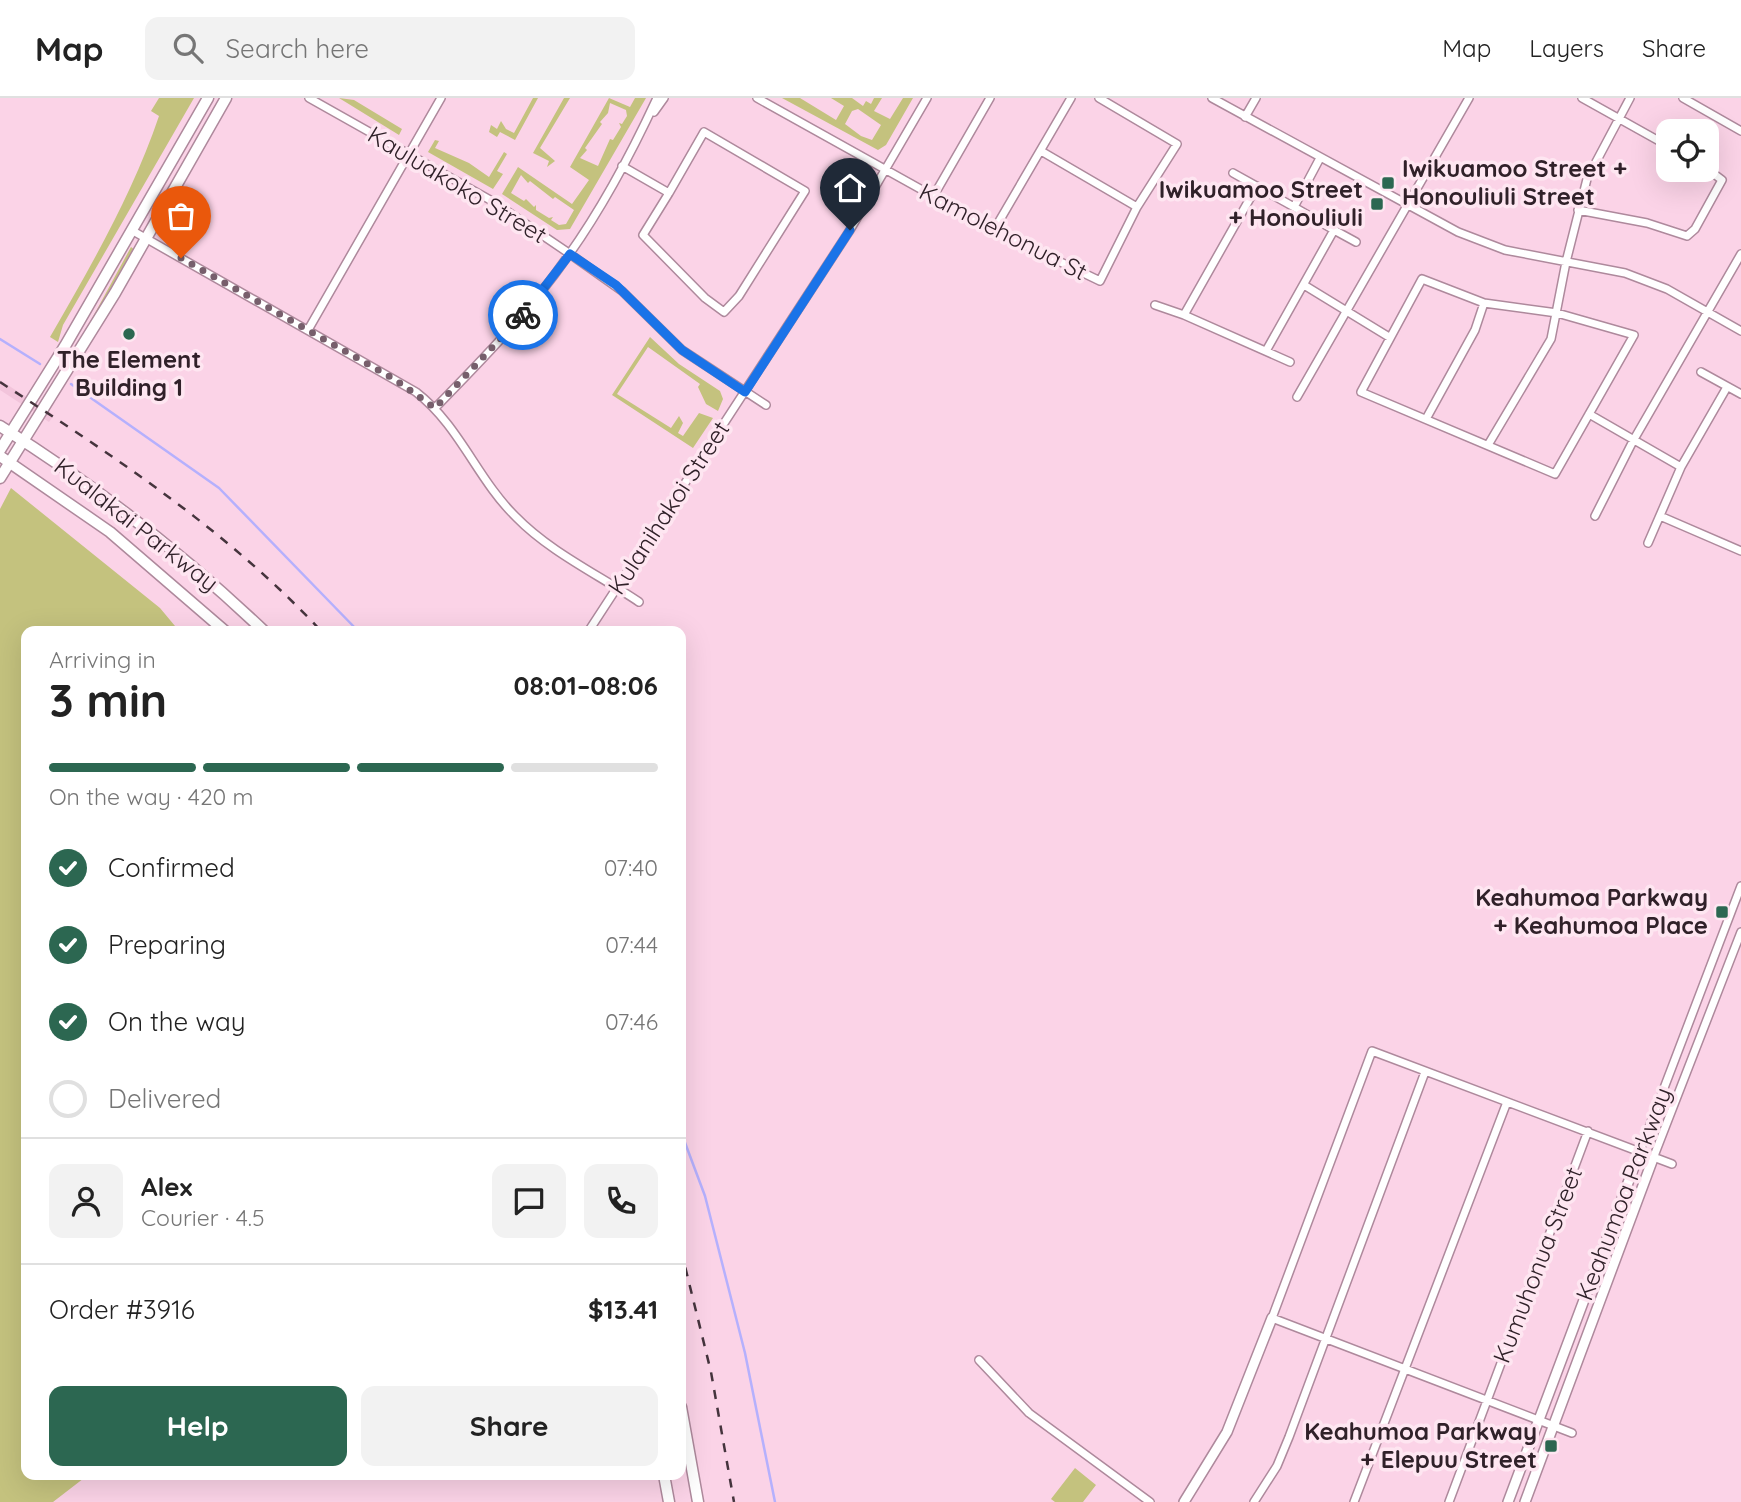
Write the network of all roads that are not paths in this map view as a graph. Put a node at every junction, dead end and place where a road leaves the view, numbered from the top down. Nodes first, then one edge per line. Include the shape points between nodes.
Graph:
1 (207, 98) edge
2 (226, 98) edge
3 (309, 98) edge
4 (441, 98) edge
5 (657, 98) edge
6 (664, 98) edge
7 (927, 98) edge
8 (990, 98) edge
9 (1071, 98) edge
10 (1099, 98) edge
11 (1212, 98) edge
12 (1256, 98) edge
13 (1469, 98) edge
14 (1582, 98) edge
15 (1630, 98) edge
16 (1683, 98) edge
17 (758, 99) edge
18 (1245, 117) junction
19 (1619, 118) junction
20 (1741, 131) edge
21 (640, 133) junction
22 (1656, 139) edge
23 (1041, 151) junction
24 (408, 154) junction
25 (1320, 158) junction
26 (622, 166) junction
27 (885, 172) junction
28 (1233, 173) dead end
29 (1719, 178) edge
30 (1257, 186) junction
31 (668, 192) junction
32 (933, 197) junction
33 (1408, 206) junction
34 (1137, 207) junction
35 (1294, 207) junction
36 (1578, 210) junction
37 (994, 230) junction
38 (1334, 230) junction
39 (133, 231) junction
40 (146, 238) junction
41 (1356, 243) dead end
42 (570, 254) junction
43 (1741, 254) edge
44 (1566, 262) junction
45 (1304, 285) junction
46 (1484, 303) junction
47 (1155, 305) dead end
48 (1347, 311) junction
49 (1707, 312) junction
50 (1557, 313) junction
51 (1184, 316) junction
52 (308, 330) junction
53 (1741, 331) edge
54 (1389, 337) junction
55 (1266, 351) junction
56 (1290, 362) dead end
57 (1701, 372) dead end
58 (1727, 387) junction
59 (745, 392) junction
60 (1741, 394) edge
61 (1297, 397) dead end
62 (765, 405) dead end
63 (435, 408) junction
64 (1589, 414) junction
65 (1426, 419) junction
66 (0, 426) edge
67 (11, 433) junction
68 (24, 441) junction
69 (1633, 442) junction
70 (1488, 445) junction
71 (0, 453) edge
72 (10, 462) junction
73 (1681, 467) junction
74 (0, 478) edge
75 (1595, 516) dead end
76 (1660, 516) junction
77 (1648, 543) dead end
78 (1741, 551) edge
79 (617, 587) junction
80 (639, 602) dead end
81 (219, 626) edge
82 (258, 626) edge
83 (592, 626) edge
84 (1740, 891) edge
85 (1741, 932) edge
86 (1425, 1072) junction
87 (1507, 1102) junction
88 (1588, 1131) junction
89 (1640, 1151) junction
90 (1654, 1156) junction
91 (1672, 1164) dead end
92 (1272, 1318) junction
93 (1325, 1339) junction
94 (979, 1360) dead end
95 (1407, 1370) junction
96 (1487, 1399) junction
97 (1540, 1421) junction
98 (1553, 1426) junction
99 (1572, 1433) dead end
100 (686, 1435) edge
101 (665, 1480) edge
102 (669, 1502) edge
103 (698, 1502) edge
104 (1150, 1502) edge
105 (1184, 1502) edge
106 (1254, 1502) edge
107 (1354, 1502) edge
108 (1449, 1502) edge
109 (1508, 1502) edge
110 (1524, 1502) edge

1 - 39 main road
2 - 40 main road
3 - 24 street, Kauluakoko Street
4 - 24 street
5 - 21 street
6 - 21 street
7 - 27 street, Kulanihakoi Street
8 - 32 street
9 - 23 street
10 - 34 street, Kamolehonua St via 1177,144
11 - 18 street
12 - 18 street
13 - 33 street
14 - 19 street
15 - 19 street
16 - 20 street
17 - 27 street, Kamolehonua St
18 - 25 street
19 - 22 street
19 - 36 street via 1587,179
21 - 26 street
23 - 34 street
23 - 37 street
24 - 42 street, Kauluakoko Street via 492,201
24 - 52 street
25 - 33 street
25 - 35 street
26 - 31 street
26 - 42 street
27 - 32 street, Kamolehonua St
27 - 59 street, Kulanihakoi Street
28 - 30 street
29 - 36 street via 1695,229 1687,236
30 - 35 street
30 - 51 street
31 - 31 street via 643,235 724,312 739,296 805,191 704,132
32 - 37 street, Kamolehonua St
33 - 44 street via 1505,250
33 - 48 street
34 - 37 street, Kamolehonua St via 1100,281
35 - 38 street
36 - 44 street
38 - 41 street
38 - 45 street
39 - 40 street
39 - 67 main road
40 - 52 street
40 - 68 main road
42 - 59 street, Kauluakoko Street via 616,285 682,350
42 - 63 street via 521,317
43 - 49 street
44 - 49 street via 1625,273 1667,289
44 - 50 street
45 - 48 street
45 - 55 street
46 - 50 street
46 - 54 street via 1422,279
46 - 65 street via 1475,330
47 - 51 street
48 - 54 street
48 - 61 street
49 - 53 street
49 - 69 street
50 - 64 street via 1634,335
50 - 70 street via 1551,340
51 - 55 street
52 - 63 street via 407,386
54 - 65 street via 1361,392
55 - 56 street
57 - 58 street
58 - 60 street
58 - 73 street
59 - 62 street, Kauluakoko Street
59 - 79 street, Kulanihakoi Street
63 - 79 street via 516,517
64 - 69 street
64 - 70 street via 1555,474
65 - 70 street
66 - 67 main road, Kualakai Parkway
67 - 68 main road, Kualakai Parkway
67 - 71 main road
68 - 72 main road
68 - 82 main road, Kualakai Parkway via 157,535
69 - 73 street
69 - 75 street
71 - 72 main road, Kualakai Parkway
72 - 74 main road
72 - 81 main road, Kualakai Parkway via 110,532
73 - 76 street
76 - 77 street
76 - 78 street
79 - 80 street
79 - 83 street, Kulanihakoi Street
84 - 89 street, Keahumoa Parkway
85 - 90 street, Keahumoa Parkway
86 - 87 street
86 - 92 street via 1372,1051
86 - 93 street
87 - 88 street
87 - 95 street
88 - 89 street
88 - 96 street, Kumuhonua Street
89 - 90 street
89 - 97 street, Keahumoa Parkway
90 - 91 street
90 - 98 street, Keahumoa Parkway
92 - 93 street
92 - 105 street via 1227,1432
93 - 95 street
93 - 106 street via 1277,1466
94 - 104 street via 1029,1413
95 - 96 street
95 - 107 street
96 - 97 street
96 - 108 street, Kumuhonua Street
97 - 98 street
97 - 109 street, Keahumoa Parkway
98 - 99 street
98 - 110 street, Keahumoa Parkway
100 - 103 main road
101 - 102 main road

